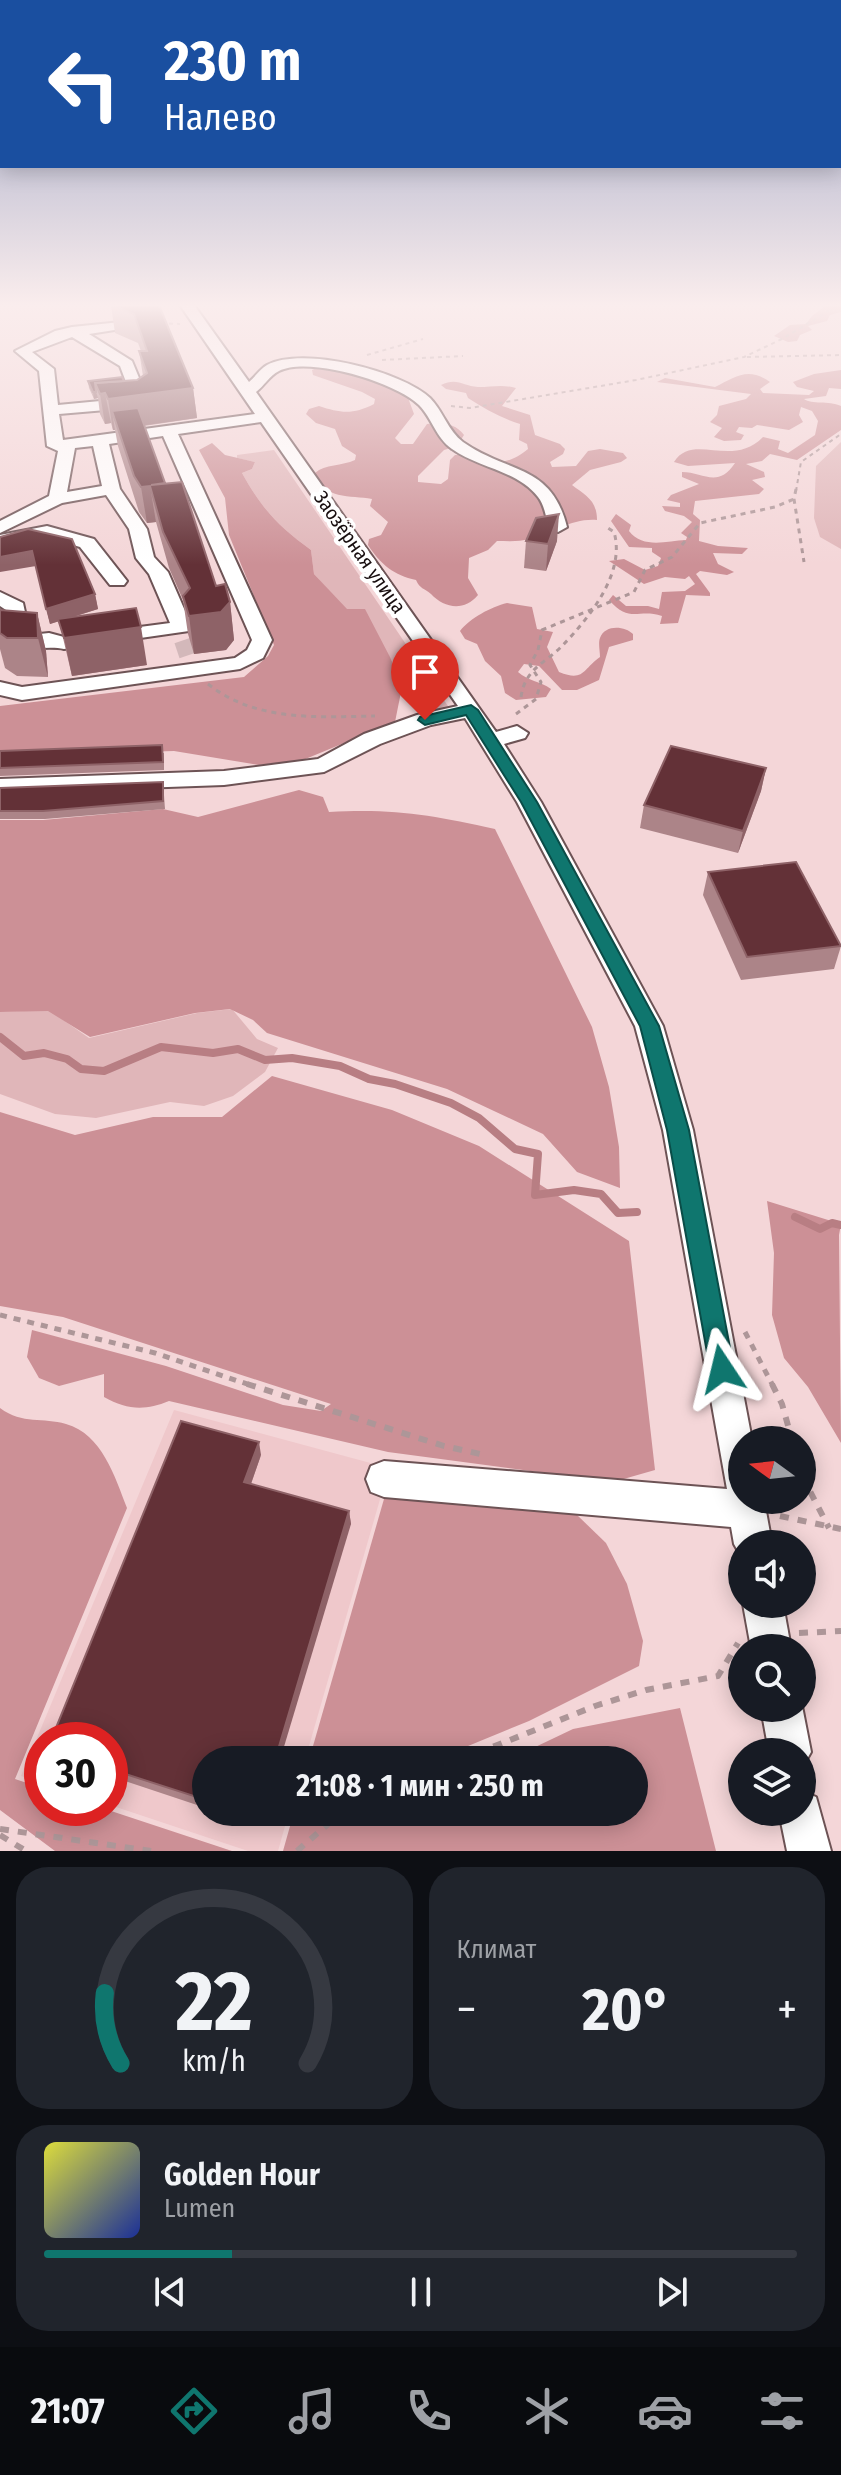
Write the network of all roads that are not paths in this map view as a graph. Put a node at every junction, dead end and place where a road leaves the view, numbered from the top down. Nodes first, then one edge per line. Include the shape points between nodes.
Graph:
1 (50, 391) edge
2 (137, 391) edge
3 (249, 391) edge
4 (408, 391) edge
5 (53, 410) junction
6 (266, 417) junction
7 (168, 429) junction
8 (100, 440) junction
9 (67, 446) junction
10 (111, 489) junction
11 (57, 499) junction
12 (558, 527) edge
13 (0, 528) edge
14 (0, 541) edge
15 (117, 581) dead end
16 (0, 598) edge
17 (10, 645) edge
18 (188, 648) junction
19 (0, 688) edge
20 (480, 725) junction
21 (517, 733) dead end
22 (0, 786) edge
23 (732, 1426) edge
24 (384, 1479) dead end
25 (728, 1508) edge
26 (804, 1826) edge
27 (809, 1851) edge

1 - 5 street
2 - 5 street via 141,402
3 - 6 street, Заозёрная улица
4 - 12 street via 425,402 457,446 513,470 549,496
5 - 9 street via 55,446
6 - 7 street
6 - 20 street, Заозёрная улица
7 - 8 street
7 - 18 street via 262,640 250,659
8 - 9 street
8 - 10 street
9 - 11 street
10 - 11 street
10 - 18 street via 138,529 145,558 158,572
11 - 13 street
14 - 15 street via 47,531 87,543
16 - 17 street via 16,607
17 - 18 street via 49,639
18 - 19 street via 22,694
20 - 21 street
20 - 22 street via 425,720 372,739 324,765 224,778
20 - 23 street, Заозёрная улица via 529,802 649,1026 678,1130
24 - 25 street
26 - 27 street

